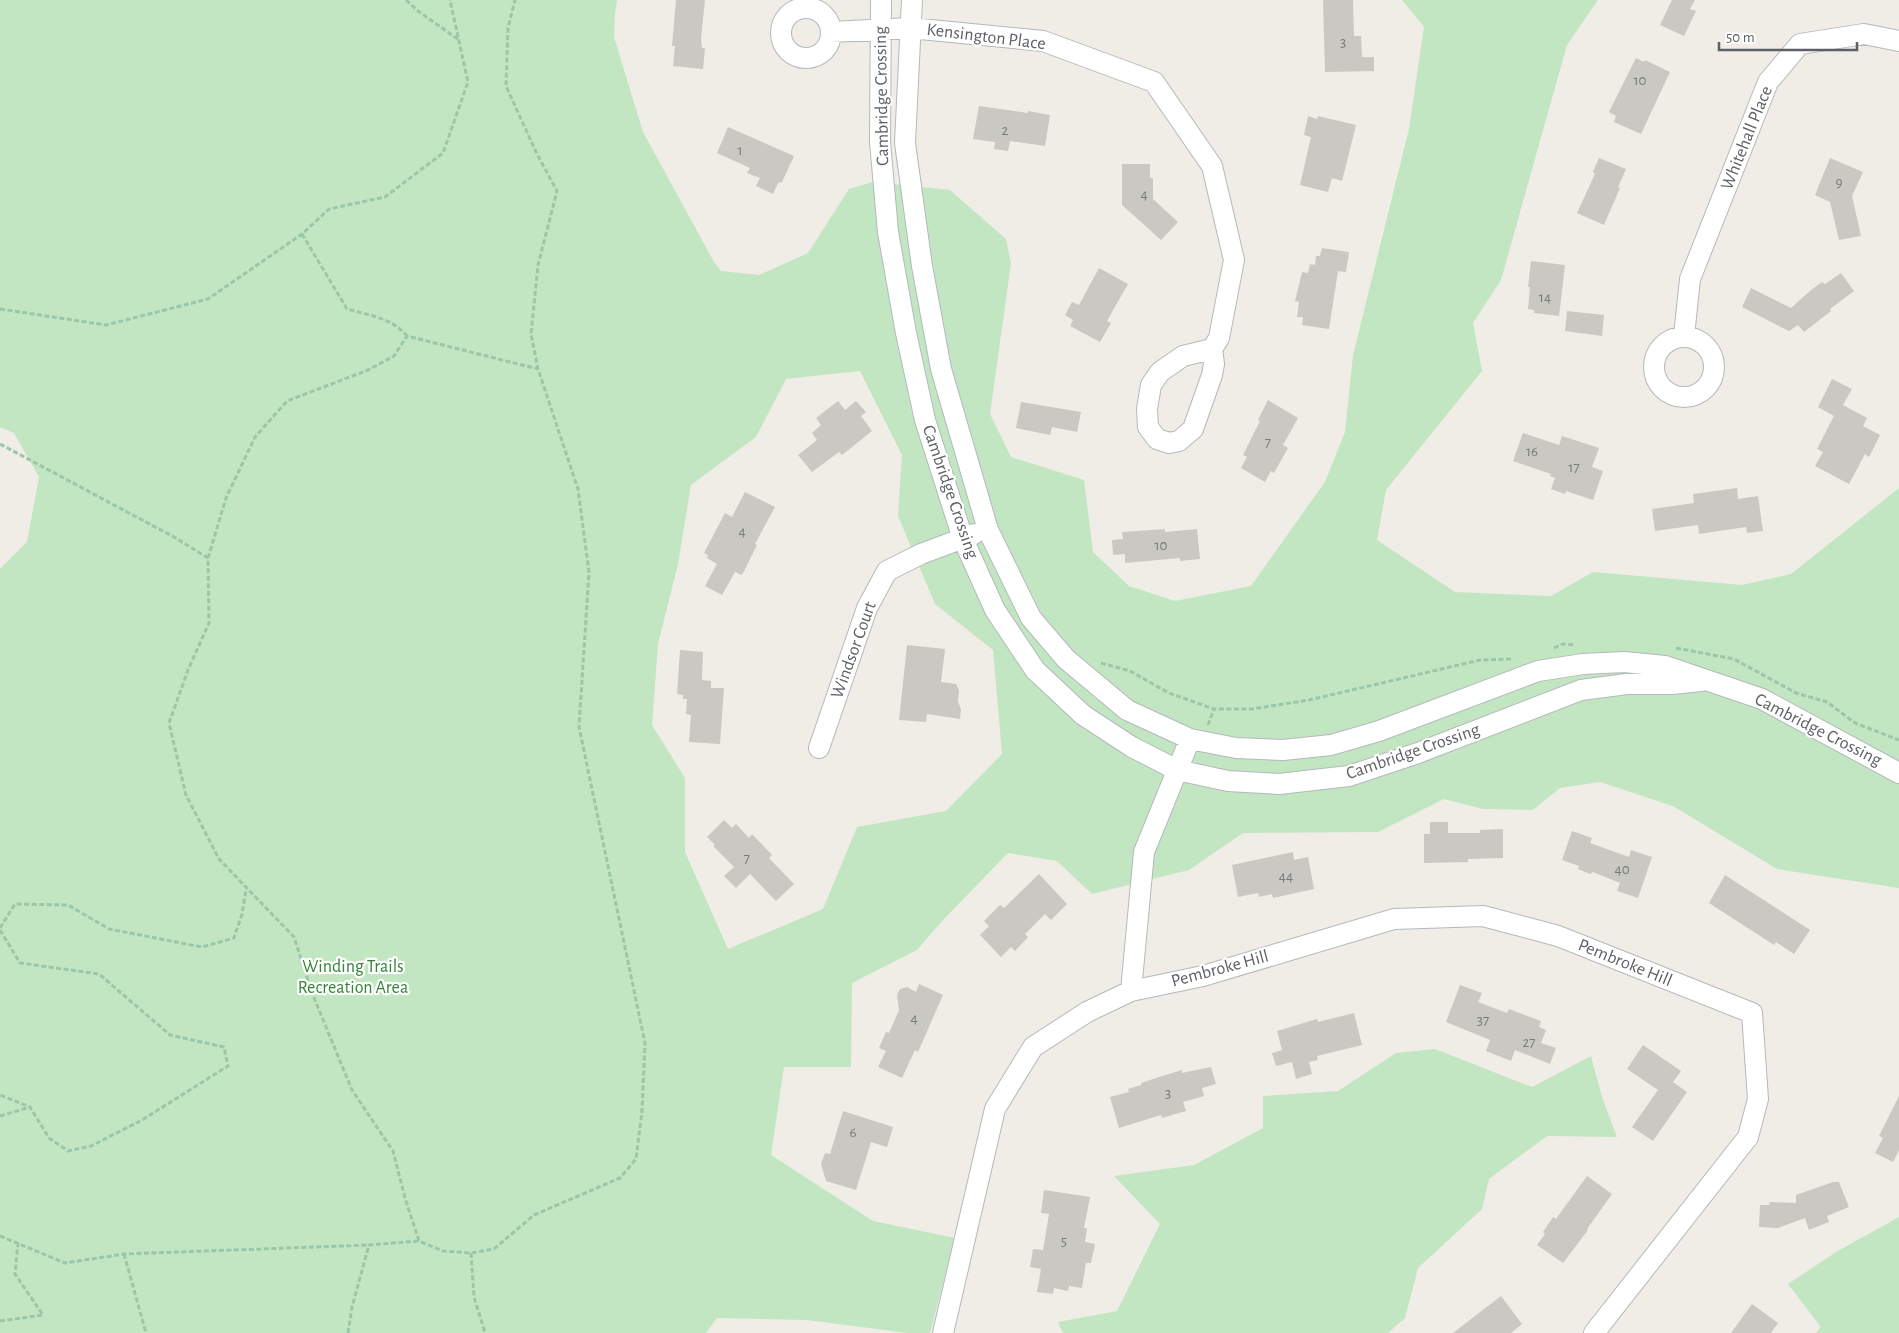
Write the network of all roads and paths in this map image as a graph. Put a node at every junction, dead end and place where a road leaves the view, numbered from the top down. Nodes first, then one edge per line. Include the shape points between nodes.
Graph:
1 (406, 0) edge
2 (450, 0) edge
3 (515, 0) edge
4 (881, 0) edge
5 (912, 0) edge
6 (910, 28) junction
7 (880, 29) junction
8 (831, 32) dead end
9 (459, 40) junction
10 (1899, 41) edge
11 (302, 234) junction
12 (0, 309) edge
13 (407, 336) junction
14 (1684, 336) dead end
15 (1212, 348) junction
16 (538, 369) junction
17 (0, 444) edge
18 (988, 530) junction
19 (963, 539) junction
20 (208, 558) junction
21 (1583, 645) dead end
22 (1671, 647) dead end
23 (1546, 652) dead end
24 (1519, 659) dead end
25 (1098, 662) dead end
26 (1707, 680) junction
27 (1190, 739) junction
28 (1899, 740) edge
29 (819, 748) dead end
30 (1177, 770) junction
31 (1899, 773) edge
32 (246, 889) junction
33 (0, 929) edge
34 (1131, 991) junction
35 (0, 1095) edge
36 (30, 1107) junction
37 (0, 1116) edge
38 (0, 1236) edge
39 (419, 1241) junction
40 (18, 1243) junction
41 (369, 1245) junction
42 (471, 1253) junction
43 (124, 1254) junction
44 (0, 1321) edge
45 (146, 1333) edge
46 (348, 1333) edge
47 (485, 1333) edge
48 (943, 1333) edge
49 (1594, 1333) edge

1 - 9 path
2 - 9 path
3 - 16 path via 508,28 506,86 557,191 538,265 531,334
4 - 7 street, Cambridge Crossing
5 - 6 street, Cambridge Crossing
6 - 7 street, Kensington Place
6 - 15 street, Kensington Place via 1043,41 1154,82 1212,166 1234,260 1219,338
6 - 18 street, Cambridge Crossing via 905,143 922,266 941,368
7 - 8 street, Kensington Place
7 - 19 street, Cambridge Crossing via 880,142 888,232 925,420
9 - 11 path via 468,82 444,153 385,197 329,209
10 - 14 street, Whitehall Place via 1864,34 1800,44 1768,82 1690,279
11 - 12 path via 208,299 106,325
11 - 13 path via 347,309 384,320 399,327
13 - 16 path
13 - 20 path via 394,356 287,401 255,437 226,498
15 - 15 street, Kensington Place via 1183,356 1160,372 1151,385 1148,427 1158,439 1169,443 1179,441 1193,429 1212,375
16 - 42 path via 578,489 589,572 579,727 645,1044 642,1111 636,1159 620,1178 534,1215 494,1249
17 - 20 path
18 - 19 street, Windsor Court
18 - 27 street, Cambridge Crossing via 1031,618 1066,659 1127,710
19 - 29 street, Windsor Court via 887,571 867,608
19 - 30 street, Cambridge Crossing via 995,610 1035,670 1083,716
20 - 32 path via 209,623 170,723 186,795 219,859
21 - 23 path via 1563,644
22 - 28 path via 1734,659 1796,693 1827,702 1855,723
24 - 25 path via 1480,660 1309,700 1252,709 1214,709 1169,694 1130,671
26 - 27 street, Cambridge Crossing via 1665,666 1624,662 1583,664 1538,671 1378,731 1331,745 1282,750 1236,748
26 - 30 street, Cambridge Crossing via 1581,690 1349,776 1279,784 1228,781
26 - 31 street, Cambridge Crossing via 1762,699
27 - 30 street
30 - 34 street via 1144,852
32 - 33 path via 234,938 202,947 110,929 68,905 15,904
32 - 39 path via 294,937 312,993 352,1090 393,1151
33 - 36 path via 20,963 99,974 170,1035 224,1047 228,1066 142,1120 92,1146 68,1151 49,1138
34 - 48 street, Pembroke Hill via 1087,1012 1033,1047 995,1109
34 - 49 street, Pembroke Hill via 1203,976 1394,919 1483,916 1558,936 1752,1014 1758,1099 1748,1137
35 - 36 path
36 - 37 path
38 - 40 path
39 - 41 path
39 - 42 path via 444,1252
40 - 43 path via 65,1264
40 - 44 path via 15,1274 43,1315
41 - 43 path
41 - 46 path
42 - 47 path via 474,1297
43 - 45 path

